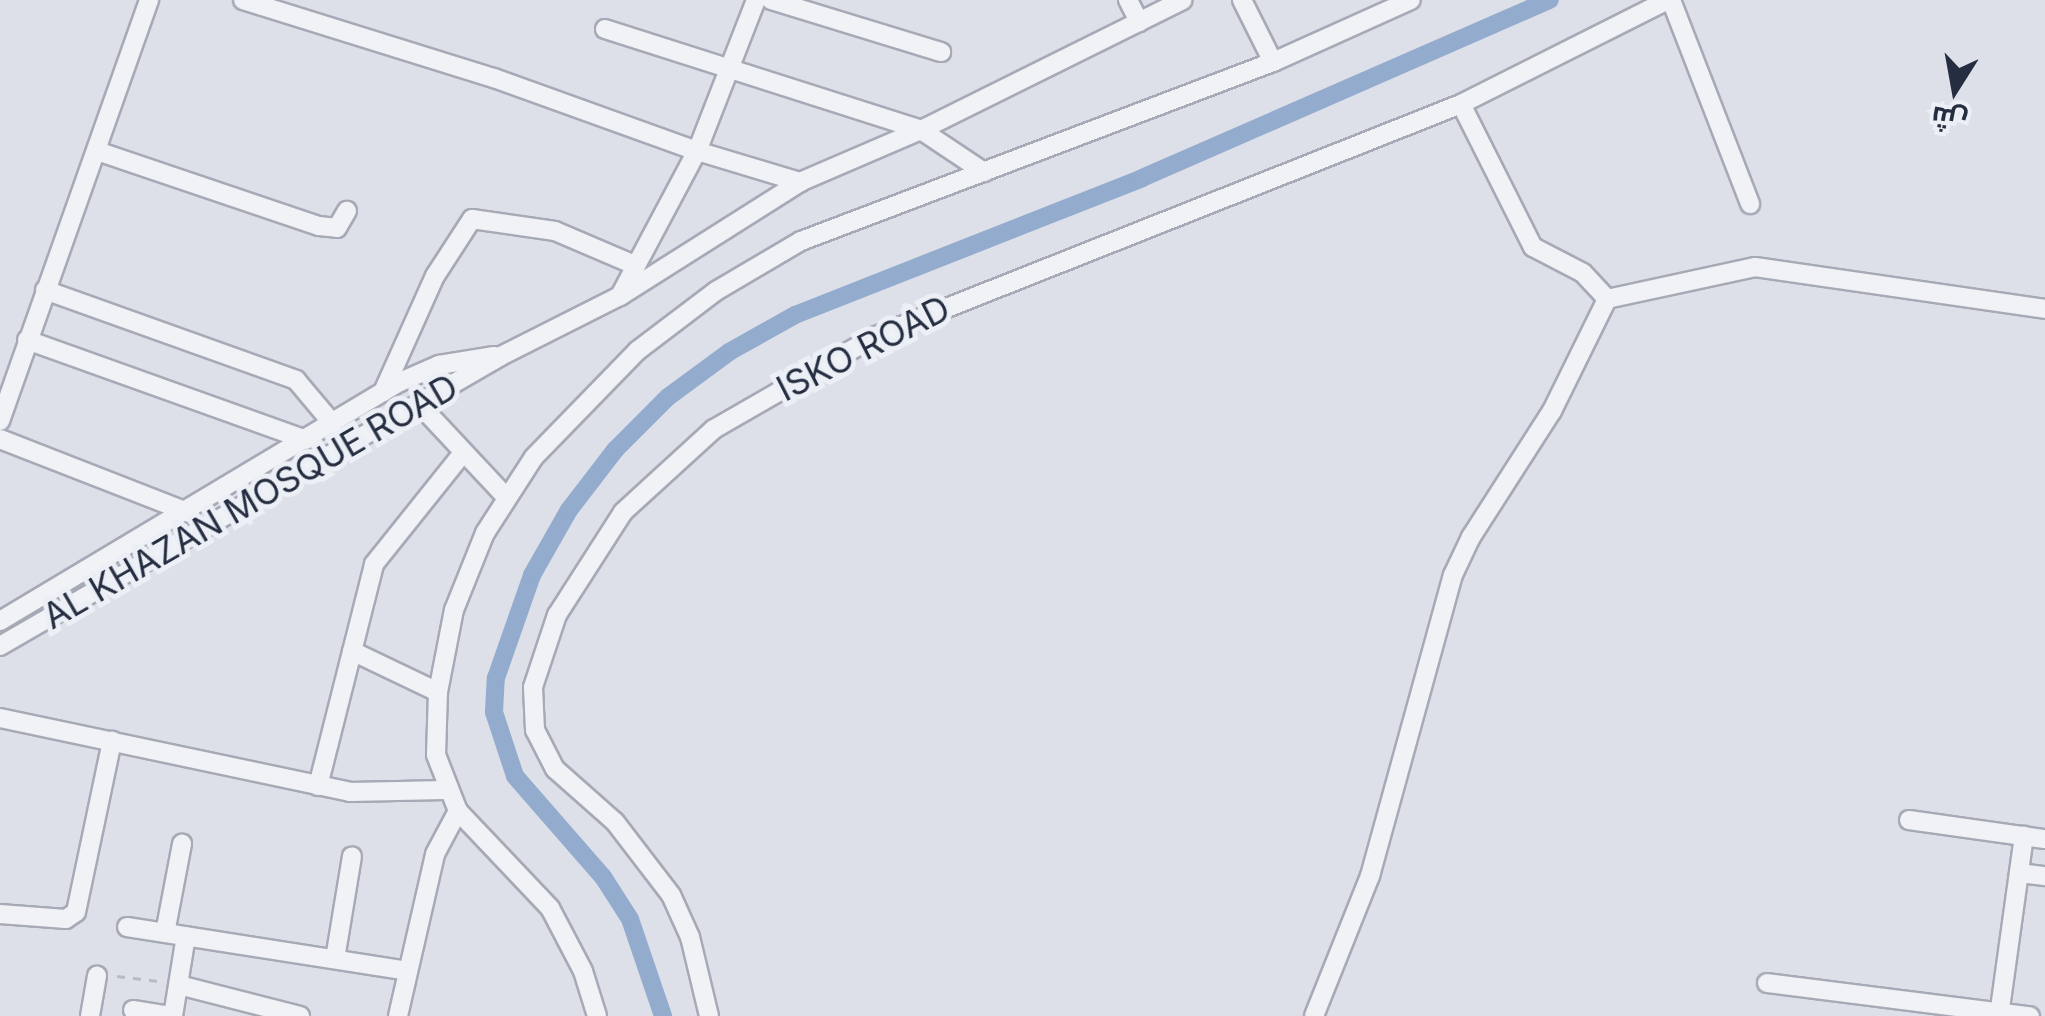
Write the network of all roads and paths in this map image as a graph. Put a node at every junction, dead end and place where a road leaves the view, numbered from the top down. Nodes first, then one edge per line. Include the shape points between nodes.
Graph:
1 (149, 0) edge
2 (243, 0) edge
3 (756, 0) edge
4 (770, 0) edge
5 (1128, 0) edge
6 (1183, 0) edge
7 (1242, 0) edge
8 (1412, 0) edge
9 (1670, 0) edge
10 (1139, 22) junction
11 (605, 29) dead end
12 (942, 52) dead end
13 (1273, 62) junction
14 (734, 66) junction
15 (1461, 104) junction
16 (921, 130) junction
17 (97, 151) junction
18 (697, 151) junction
19 (984, 172) junction
20 (800, 182) junction
21 (1750, 204) dead end
22 (347, 212) dead end
23 (632, 264) junction
24 (44, 290) junction
25 (620, 296) junction
26 (1606, 299) junction
27 (2045, 309) edge
28 (26, 340) junction
29 (501, 356) junction
30 (383, 393) junction
31 (418, 403) junction
32 (0, 421) edge
33 (334, 424) junction
34 (365, 433) junction
35 (0, 439) edge
36 (306, 440) junction
37 (462, 454) junction
38 (506, 497) junction
39 (186, 511) junction
40 (212, 522) junction
41 (0, 621) edge
42 (0, 646) edge
43 (352, 650) junction
44 (438, 692) junction
45 (0, 718) edge
46 (112, 742) junction
47 (318, 786) junction
48 (446, 790) junction
49 (458, 812) junction
50 (1910, 820) dead end
51 (2024, 836) junction
52 (2045, 839) edge
53 (182, 844) dead end
54 (352, 856) dead end
55 (2018, 873) junction
56 (2045, 876) edge
57 (0, 914) edge
58 (127, 927) dead end
59 (165, 933) junction
60 (186, 936) junction
61 (334, 959) junction
62 (408, 971) junction
63 (97, 976) joint
64 (1767, 983) dead end
65 (178, 984) junction
66 (134, 1010) dead end
67 (1999, 1014) edge
68 (90, 1016) edge
69 (173, 1016) edge
70 (300, 1016) edge
71 (398, 1016) edge
72 (597, 1016) edge
73 (709, 1016) edge
74 (1314, 1016) edge
75 (2030, 1016) edge

1 - 17 street
2 - 18 street via 494,78
3 - 14 street
4 - 12 street
5 - 10 street
6 - 10 street, AL KHAZAN MOSQUE ROAD
7 - 13 street
8 - 13 street
9 - 15 street, ISKO ROAD
9 - 21 street
10 - 16 street, AL KHAZAN MOSQUE ROAD
11 - 14 street
13 - 19 street
14 - 16 street
14 - 18 street
15 - 26 street via 1533,248 1584,273
15 - 73 street, ISKO ROAD via 876,336 714,429 623,512 557,615 533,687 535,730 556,769 615,822 672,895 690,936
16 - 19 street
16 - 20 street, AL KHAZAN MOSQUE ROAD
17 - 22 street via 319,226 337,228
17 - 24 street
18 - 20 street
18 - 23 street
19 - 38 street via 846,220 716,291 600,384
20 - 25 street, AL KHAZAN MOSQUE ROAD
23 - 25 street
23 - 30 street via 556,231 472,220 435,276
24 - 28 street
24 - 33 street via 296,380
25 - 29 street, AL KHAZAN MOSQUE ROAD
26 - 27 street via 1755,267
26 - 74 street via 1552,412 1470,537 1454,576 1370,876
28 - 32 street
28 - 36 street
29 - 30 street, AL KHAZAN MOSQUE ROAD via 439,365
29 - 31 street, AL KHAZAN MOSQUE ROAD
30 - 33 street, AL KHAZAN MOSQUE ROAD
30 - 34 street
31 - 34 street, AL KHAZAN MOSQUE ROAD
31 - 37 street
33 - 36 street, AL KHAZAN MOSQUE ROAD
34 - 40 street, AL KHAZAN MOSQUE ROAD
35 - 39 street
36 - 39 street, AL KHAZAN MOSQUE ROAD
37 - 38 street
37 - 43 street via 380,554
38 - 44 street via 464,584
39 - 40 street
39 - 41 street, AL KHAZAN MOSQUE ROAD
40 - 42 street, AL KHAZAN MOSQUE ROAD
43 - 44 street
43 - 47 street
44 - 48 street via 436,755
45 - 46 street
46 - 47 street
46 - 57 street via 76,912 66,919
47 - 48 street via 382,795
48 - 49 street
49 - 62 street via 435,854
49 - 72 street via 550,908 583,971
50 - 51 street
51 - 52 street
51 - 55 street
53 - 59 street
54 - 61 street
55 - 56 street
55 - 67 street
58 - 59 street
59 - 60 street
60 - 61 street
60 - 65 street
61 - 62 street
62 - 71 street
63 - 65 path
63 - 68 street
64 - 67 street
65 - 69 street
65 - 70 street
66 - 69 street
67 - 75 street

